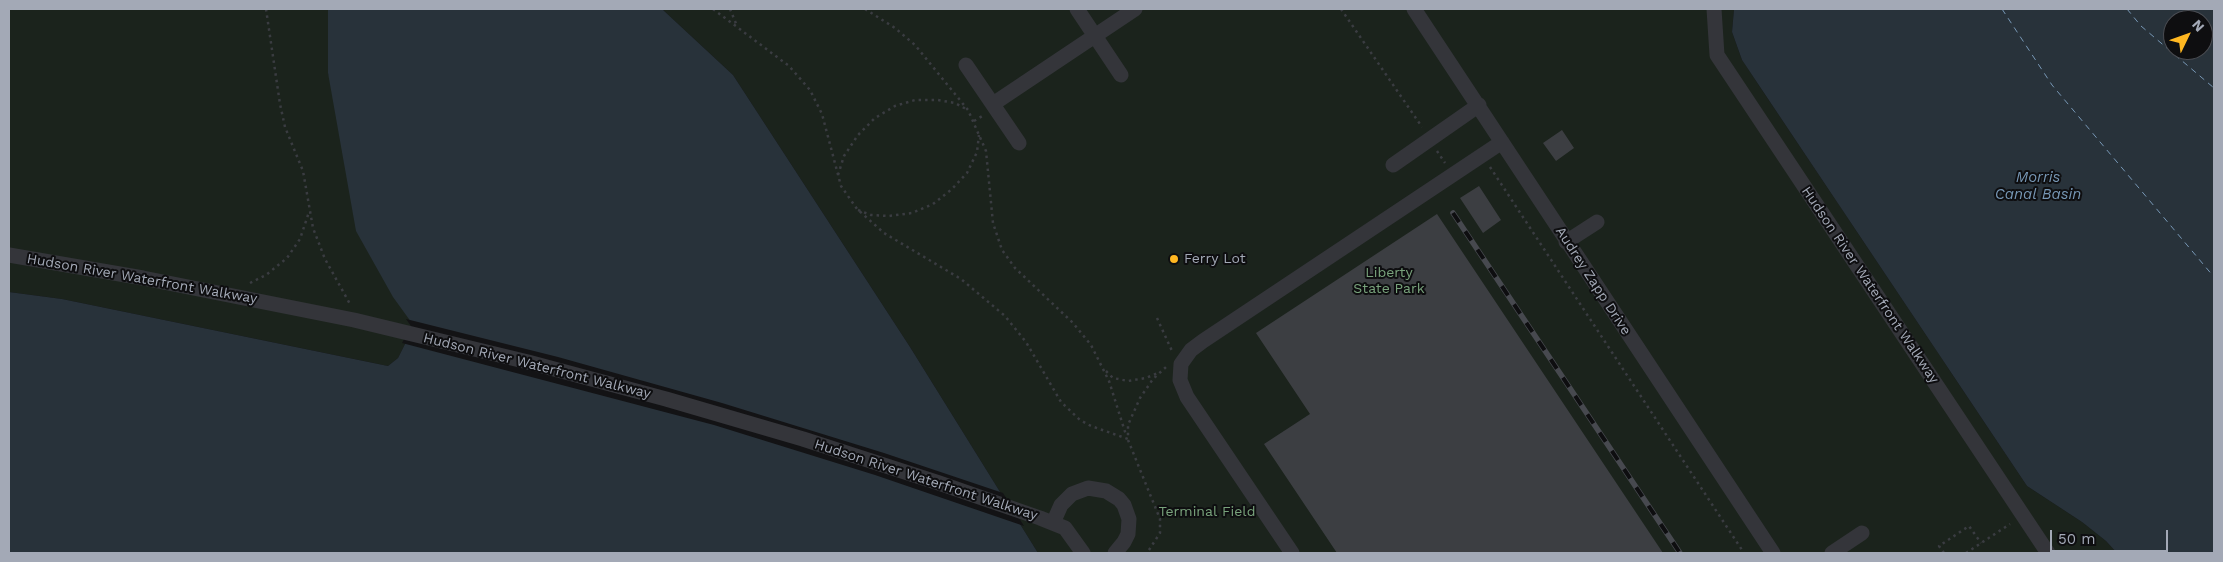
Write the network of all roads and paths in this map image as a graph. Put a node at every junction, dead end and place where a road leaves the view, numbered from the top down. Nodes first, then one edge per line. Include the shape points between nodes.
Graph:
1 (266, 9) edge
2 (713, 9) edge
3 (730, 9) edge
4 (865, 9) edge
5 (1077, 9) edge
6 (1136, 9) edge
7 (1341, 9) edge
8 (1414, 9) edge
9 (1714, 9) edge
10 (740, 30) junction
11 (1095, 36) junction
12 (966, 65) dead end
13 (1121, 75) dead end
14 (993, 104) junction
15 (1479, 105) junction
16 (968, 110) junction
17 (980, 133) junction
18 (1430, 140) junction
19 (1502, 142) junction
20 (1018, 143) dead end
21 (1482, 155) junction
22 (1393, 164) dead end
23 (1452, 175) junction
24 (838, 177) junction
25 (309, 208) junction
26 (857, 209) junction
27 (1597, 222) dead end
28 (1566, 242) junction
29 (9, 255) edge
30 (244, 285) dead end
31 (1157, 318) dead end
32 (362, 322) junction
33 (1173, 353) dead end
34 (1169, 364) dead end
35 (1103, 367) junction
36 (1161, 371) junction
37 (1128, 439) junction
38 (2023, 515) junction
39 (1047, 521) junction
40 (1862, 533) dead end
41 (1981, 543) junction
42 (1082, 553) edge
43 (1115, 553) edge
44 (1147, 553) edge
45 (1292, 553) edge
46 (1744, 553) edge
47 (1773, 553) edge
48 (1832, 553) edge
49 (1944, 553) edge
50 (1966, 553) edge
51 (2048, 553) edge

1 - 25 path via 280,104 303,170
2 - 10 path
3 - 10 path
4 - 16 path via 915,45
5 - 11 street
6 - 11 street
7 - 18 path
8 - 15 street, Audrey Zapp Drive
9 - 38 street, Hudson River Waterfront Walkway via 1717,54
10 - 24 path via 789,66 810,90 822,114
11 - 13 street
11 - 14 street
12 - 14 street
14 - 20 street
15 - 18 street
15 - 19 street, Audrey Zapp Drive
16 - 17 path
16 - 24 path via 955,103 938,100 916,100 895,106 875,118 858,135 844,156
17 - 26 path via 967,172 933,204 912,213 889,216 871,215
17 - 35 path via 988,162 994,223 1002,250 1024,278 1074,323
18 - 22 street
18 - 23 path
19 - 21 street
19 - 28 street, Audrey Zapp Drive
21 - 23 street
21 - 46 path
23 - 45 street via 1203,340 1182,364 1180,380 1187,397
24 - 26 path via 845,194
25 - 30 path via 300,240 287,258 266,275
25 - 32 path via 321,248
26 - 37 path via 884,233 961,279 1005,316 1026,342 1054,392 1071,412 1091,426
27 - 28 street
28 - 47 street, Audrey Zapp Drive
29 - 32 street, Hudson River Waterfront Walkway
31 - 33 path
32 - 39 street, Hudson River Waterfront Walkway via 666,399 803,439
34 - 36 path
35 - 36 path via 1113,378 1120,380 1137,380
35 - 37 path
36 - 37 path via 1137,403 1128,425
37 - 44 path via 1160,519 1160,533
38 - 41 path
38 - 51 street, Hudson River Waterfront Walkway
39 - 42 street, Hudson River Waterfront Walkway via 1066,528
39 - 43 street, Hudson River Waterfront Walkway via 1072,494 1088,488 1106,491 1120,500 1129,519 1128,534
40 - 48 street
41 - 49 path via 1969,526 1939,546
41 - 50 path

